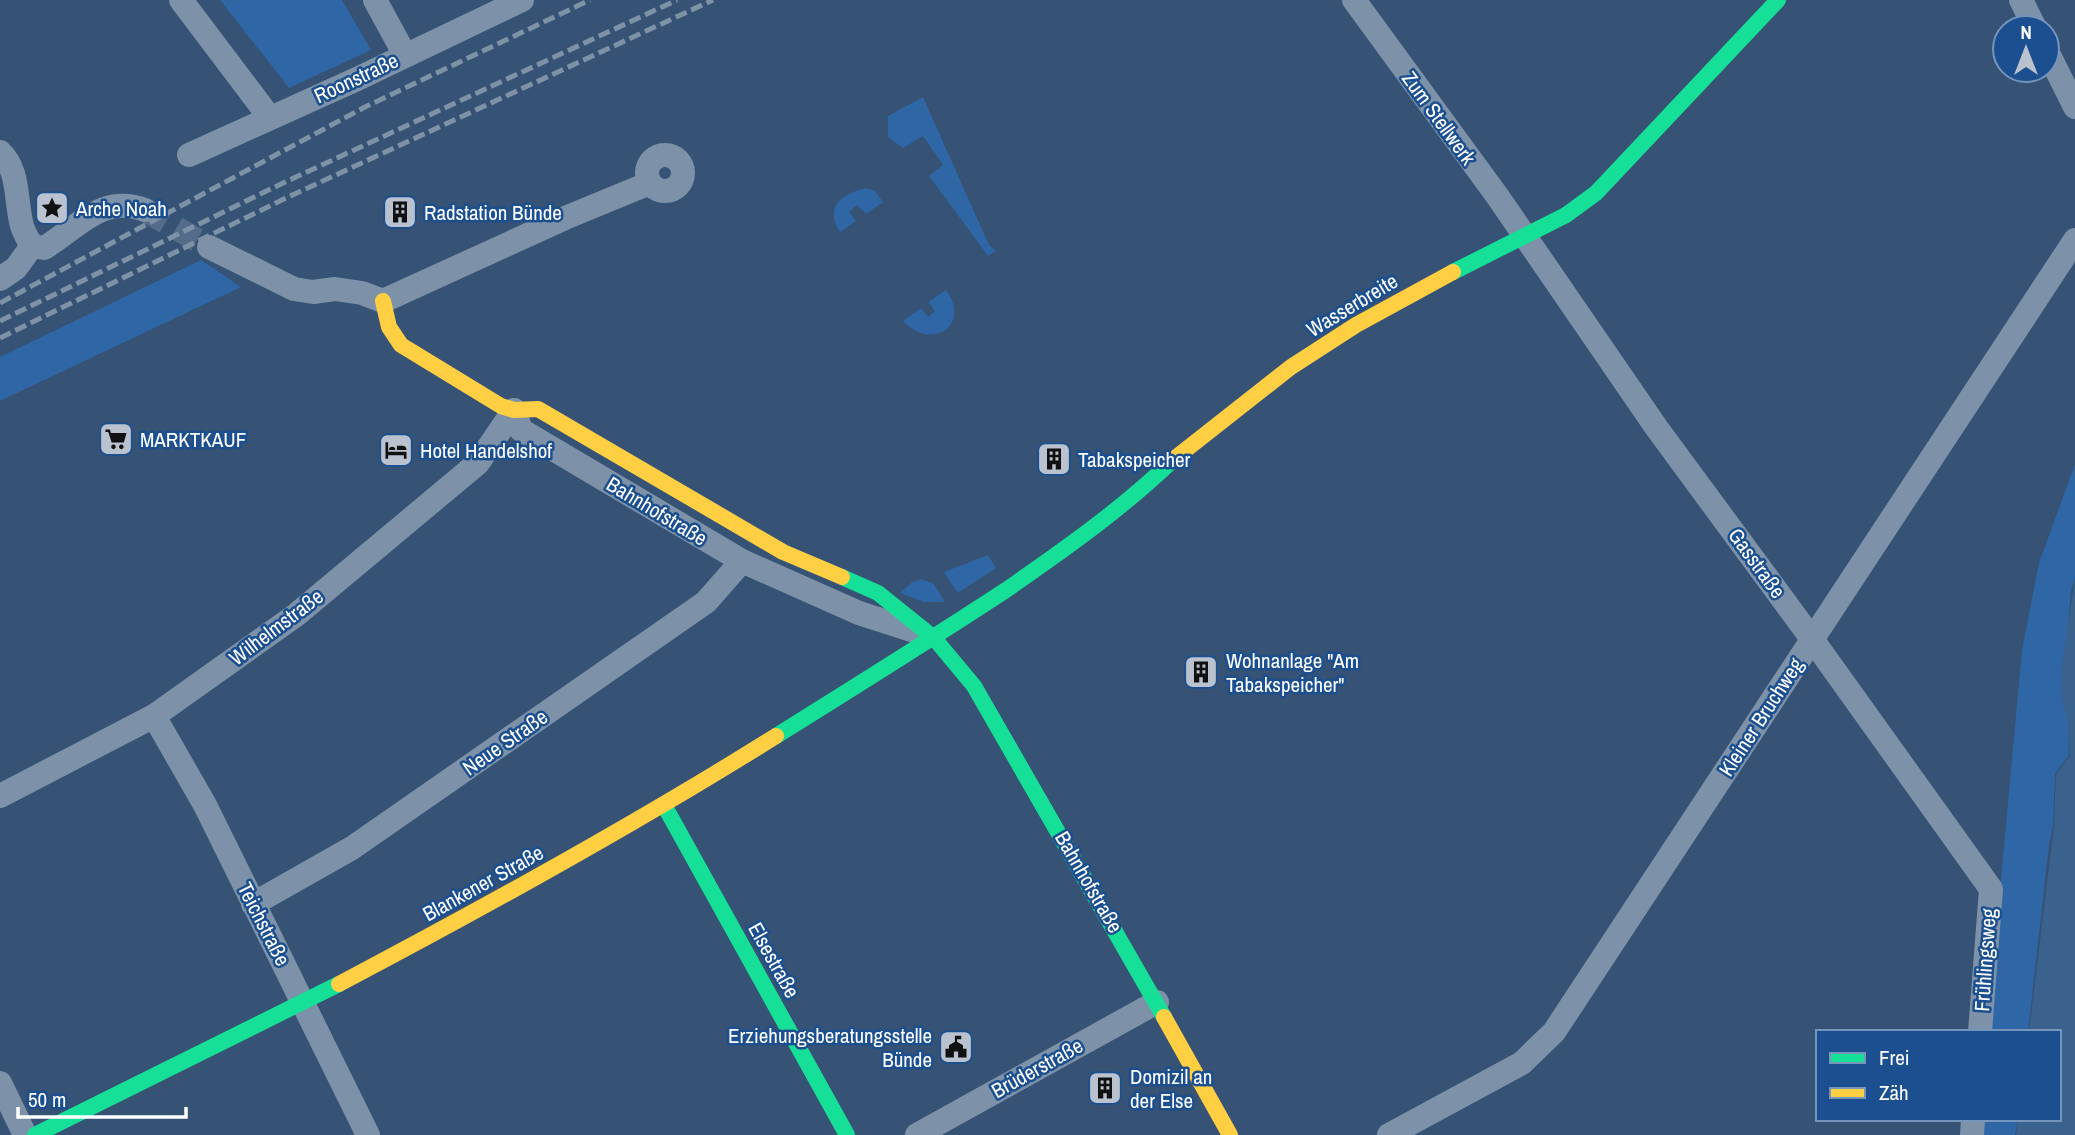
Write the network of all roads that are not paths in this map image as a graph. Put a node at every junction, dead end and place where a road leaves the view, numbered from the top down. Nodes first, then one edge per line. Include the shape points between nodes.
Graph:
1 (181, 0) edge
2 (374, 0) edge
3 (522, 0) edge
4 (1354, 0) edge
5 (1778, 0) edge
6 (405, 55) junction
7 (2061, 79) edge
8 (2075, 107) edge
9 (270, 118) junction
10 (0, 152) edge
11 (189, 155) dead end
12 (650, 183) dead end
13 (145, 210) tunnel mouth
14 (1524, 236) junction
15 (2075, 240) edge
16 (32, 246) junction
17 (209, 247) tunnel mouth
18 (0, 279) edge
19 (383, 301) junction
20 (514, 410) junction
21 (742, 561) junction
22 (934, 638) junction
23 (1812, 639) junction
24 (154, 716) junction
25 (0, 796) edge
26 (664, 804) junction
27 (1991, 889) joint
28 (253, 904) junction
29 (1157, 1002) junction
30 (303, 1003) junction
31 (1980, 1030) edge
32 (0, 1083) edge
33 (25, 1135) edge
34 (35, 1135) edge
35 (368, 1135) edge
36 (847, 1135) edge
37 (917, 1135) edge
38 (1230, 1135) edge
39 (1389, 1135) edge

1 - 9 street
2 - 6 street
3 - 6 street, Roonstraße
4 - 14 street, Zum Stellwerk
5 - 14 main road, Wasserbreite via 1596,193 1566,215
6 - 9 street, Roonstraße
7 - 8 street
9 - 11 street, Roonstraße
10 - 16 street via 9,160 22,228
12 - 19 street
13 - 16 street via 110,206 44,248
14 - 22 main road, Wasserbreite via 1356,325 1291,367 1079,540
14 - 23 street, Gasstraße via 1656,427
15 - 23 street, Kleiner Bruchweg
16 - 18 street via 16,268
17 - 19 street via 294,289 349,291
19 - 20 main road, Bahnhofstraße via 389,327 401,345
20 - 21 street, Bahnhofstraße via 520,430
20 - 22 main road, Bahnhofstraße via 538,409 783,552 878,593
20 - 24 street, Wilhelmstraße via 478,463 449,490 296,615
21 - 22 street, Bahnhofstraße via 859,613
21 - 28 street, Neue Straße via 706,602 352,848
22 - 26 main road, Blankener Straße
22 - 29 main road, Bahnhofstraße via 974,686
23 - 27 street, Gasstraße
23 - 39 street, Kleiner Bruchweg via 1554,1032 1522,1063
24 - 25 street, Wilhelmstraße
24 - 28 street, Teichstraße via 205,805
26 - 30 main road, Blankener Straße via 494,902
26 - 36 main road, Elsestraße
27 - 31 street, Frühlingsweg
28 - 30 street, Teichstraße
29 - 37 street, Brüderstraße
29 - 38 main road, Bahnhofstraße
30 - 34 main road, Blankener Straße
30 - 35 street, Teichstraße
32 - 33 street

